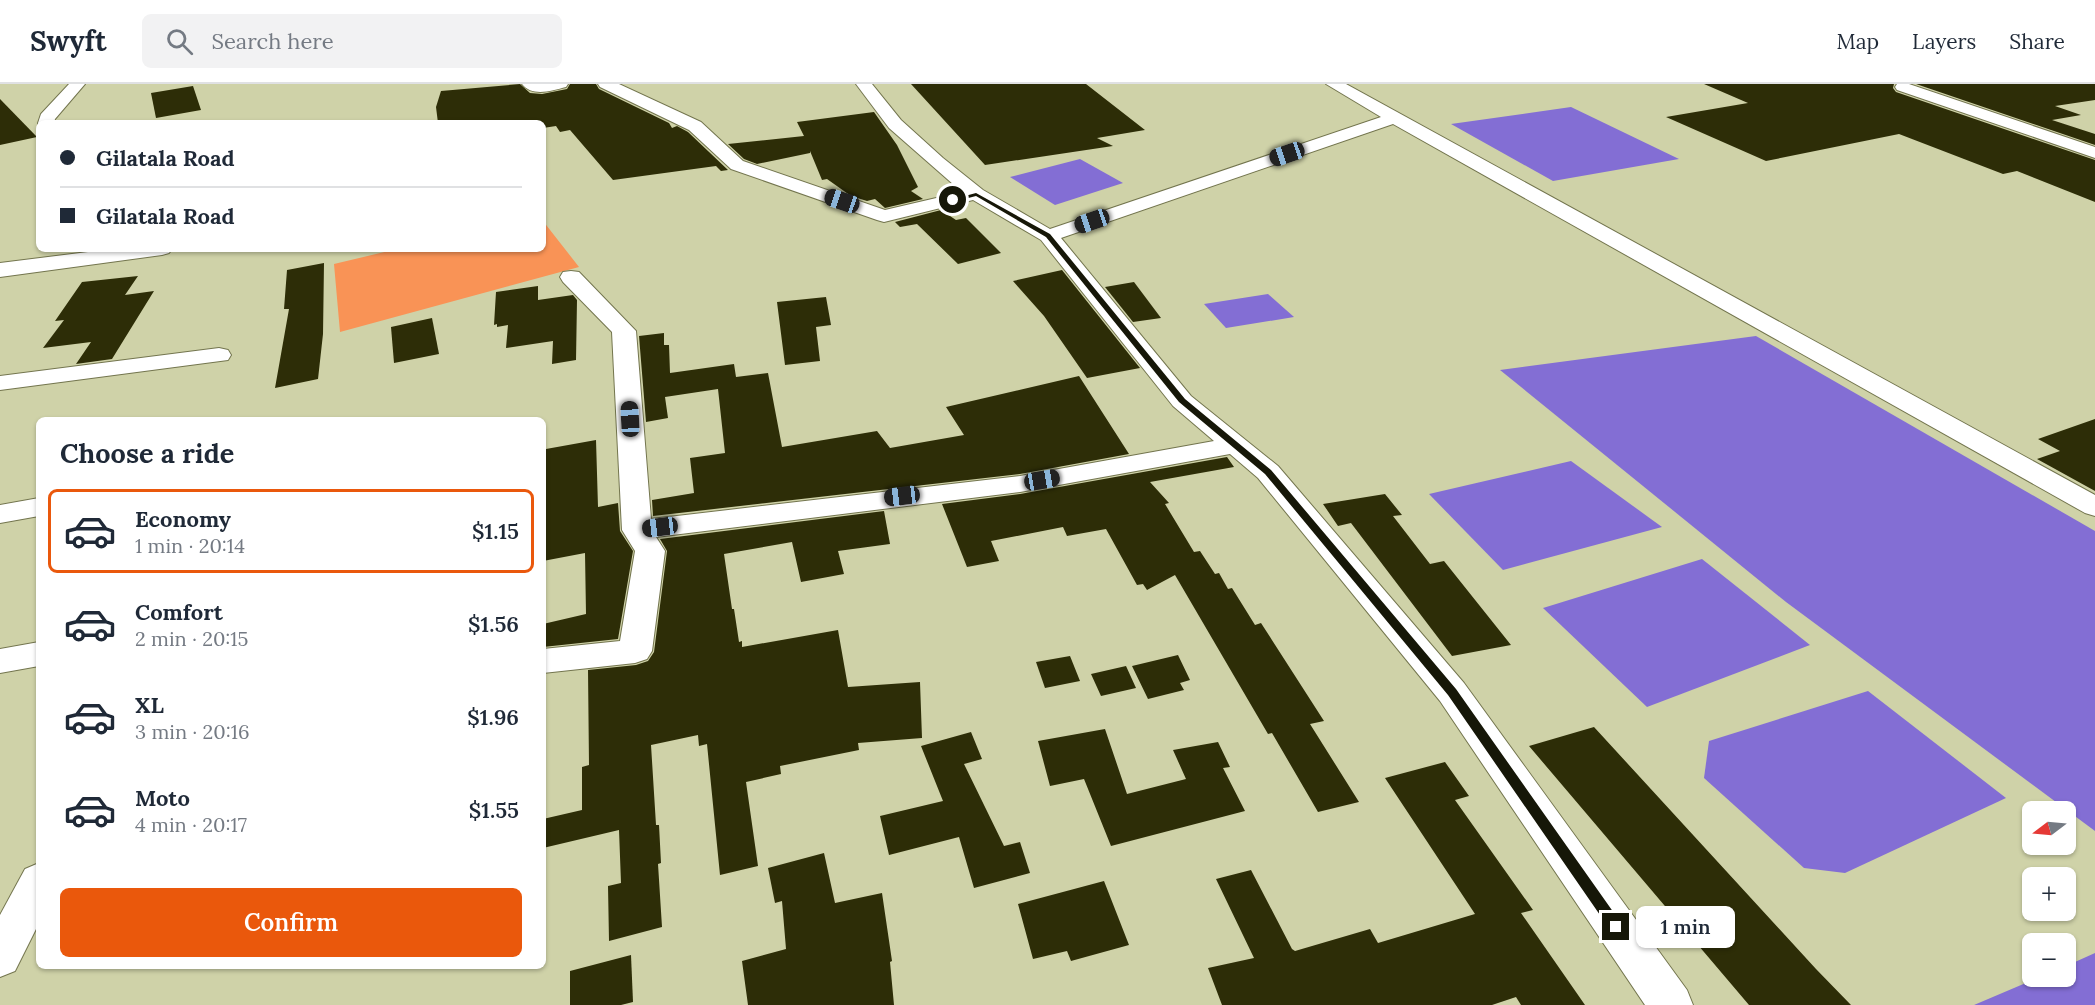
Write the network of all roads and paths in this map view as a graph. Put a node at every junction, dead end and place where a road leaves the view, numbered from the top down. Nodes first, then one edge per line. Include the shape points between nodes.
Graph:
1 (77, 84) edge
2 (530, 84) edge
3 (560, 84) edge
4 (606, 84) edge
5 (864, 84) edge
6 (1334, 84) edge
7 (1903, 87) dead end
8 (1393, 118) junction
9 (47, 120) edge
10 (2095, 153) edge
11 (976, 194) junction
12 (1048, 236) junction
13 (114, 252) edge
14 (66, 255) edge
15 (0, 271) edge
16 (570, 277) dead end
17 (219, 355) dead end
18 (0, 383) edge
19 (1235, 445) junction
20 (2095, 507) edge
21 (36, 508) edge
22 (0, 514) edge
23 (637, 530) junction
24 (36, 655) edge
25 (0, 661) edge
26 (546, 661) edge
27 (36, 887) edge
28 (0, 957) edge
29 (1671, 1005) edge

1 - 9 street
2 - 3 street via 534,88
4 - 11 street via 694,126 737,165 884,216
5 - 11 street via 895,124
6 - 8 street
7 - 10 street
8 - 12 street
8 - 20 street
11 - 12 street
12 - 19 street via 1182,401
13 - 14 street
14 - 15 street
16 - 23 street via 624,331
17 - 18 street
19 - 23 street via 1020,484
19 - 29 street via 1268,472 1452,692
21 - 22 street
23 - 26 street via 650,551 635,651
24 - 25 street
27 - 28 street

